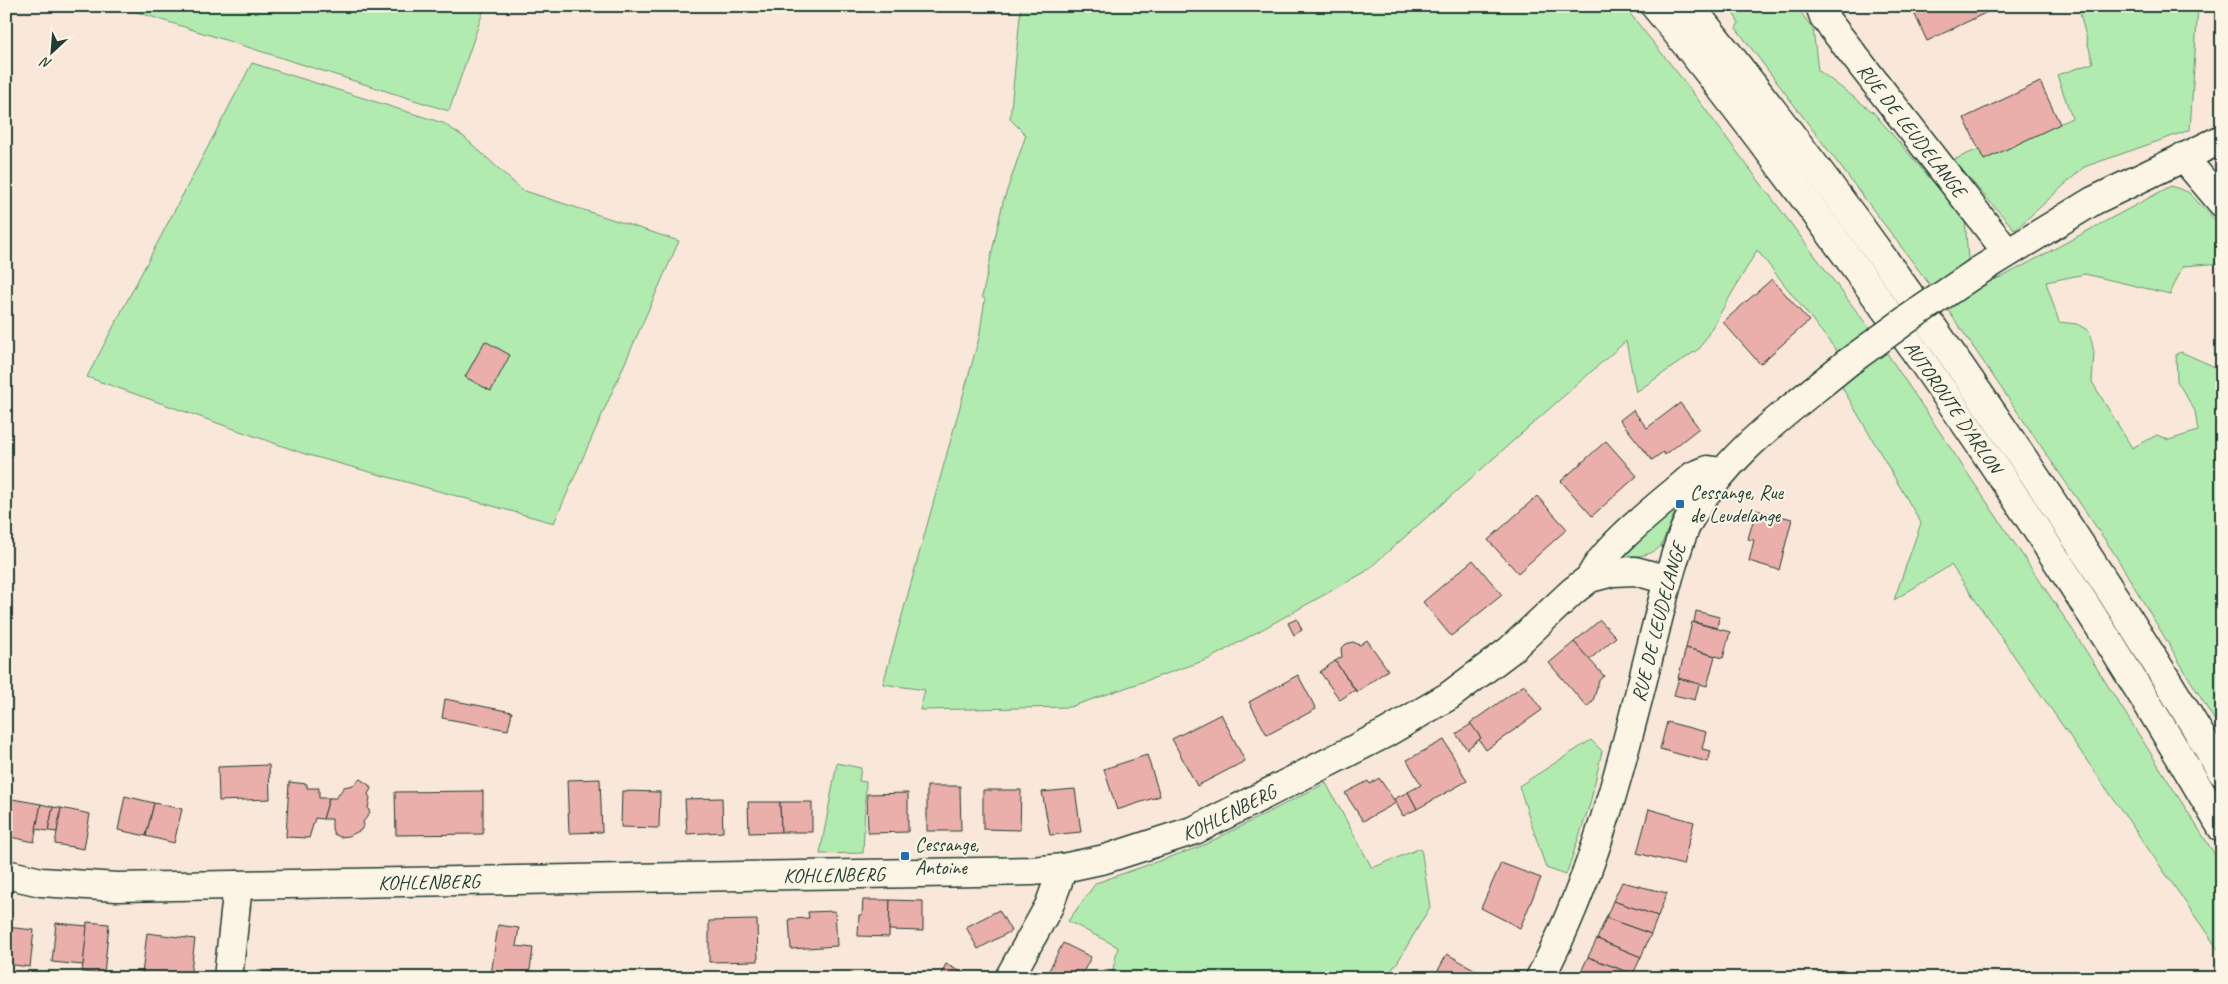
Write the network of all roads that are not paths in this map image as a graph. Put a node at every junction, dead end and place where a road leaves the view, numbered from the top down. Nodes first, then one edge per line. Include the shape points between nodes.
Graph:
1 (1654, 6) edge
2 (1690, 6) edge
3 (1820, 6) edge
4 (2222, 139) edge
5 (2183, 157) junction
6 (2222, 203) edge
7 (2008, 252) junction
8 (1721, 472) junction
9 (1590, 578) junction
10 (1668, 580) junction
11 (2222, 772) edge
12 (2222, 828) edge
13 (1063, 868) junction
14 (6, 874) edge
15 (238, 885) junction
16 (228, 978) edge
17 (1009, 978) edge
18 (1540, 978) edge

1 - 12 main road, AUTOROUTE D'ARLON via 1803,196 1948,396 2062,568
2 - 11 main road, AUTOROUTE D'ARLON via 1826,180 1966,373 2087,553
3 - 7 main road, RUE DE LEUDELANGE via 1824,17
4 - 5 main road, RUE DE LEUDELANGE
5 - 6 main road
5 - 7 main road, RUE DE LEUDELANGE via 2093,201
7 - 8 main road, RUE DE LEUDELANGE, bridge via 1846,362
8 - 9 main road via 1708,470 1694,476 1608,551
8 - 10 main road, RUE DE LEUDELANGE via 1688,523
9 - 10 main road, KOHLENBERG via 1635,571
9 - 13 main road, KOHLENBERG via 1509,651 1449,696 1386,733 1196,830 1105,859
10 - 18 main road, RUE DE LEUDELANGE via 1596,850 1573,909
13 - 15 main road, KOHLENBERG
13 - 17 main road via 1049,906
14 - 15 main road, KOHLENBERG via 41,882 117,887
15 - 16 main road

